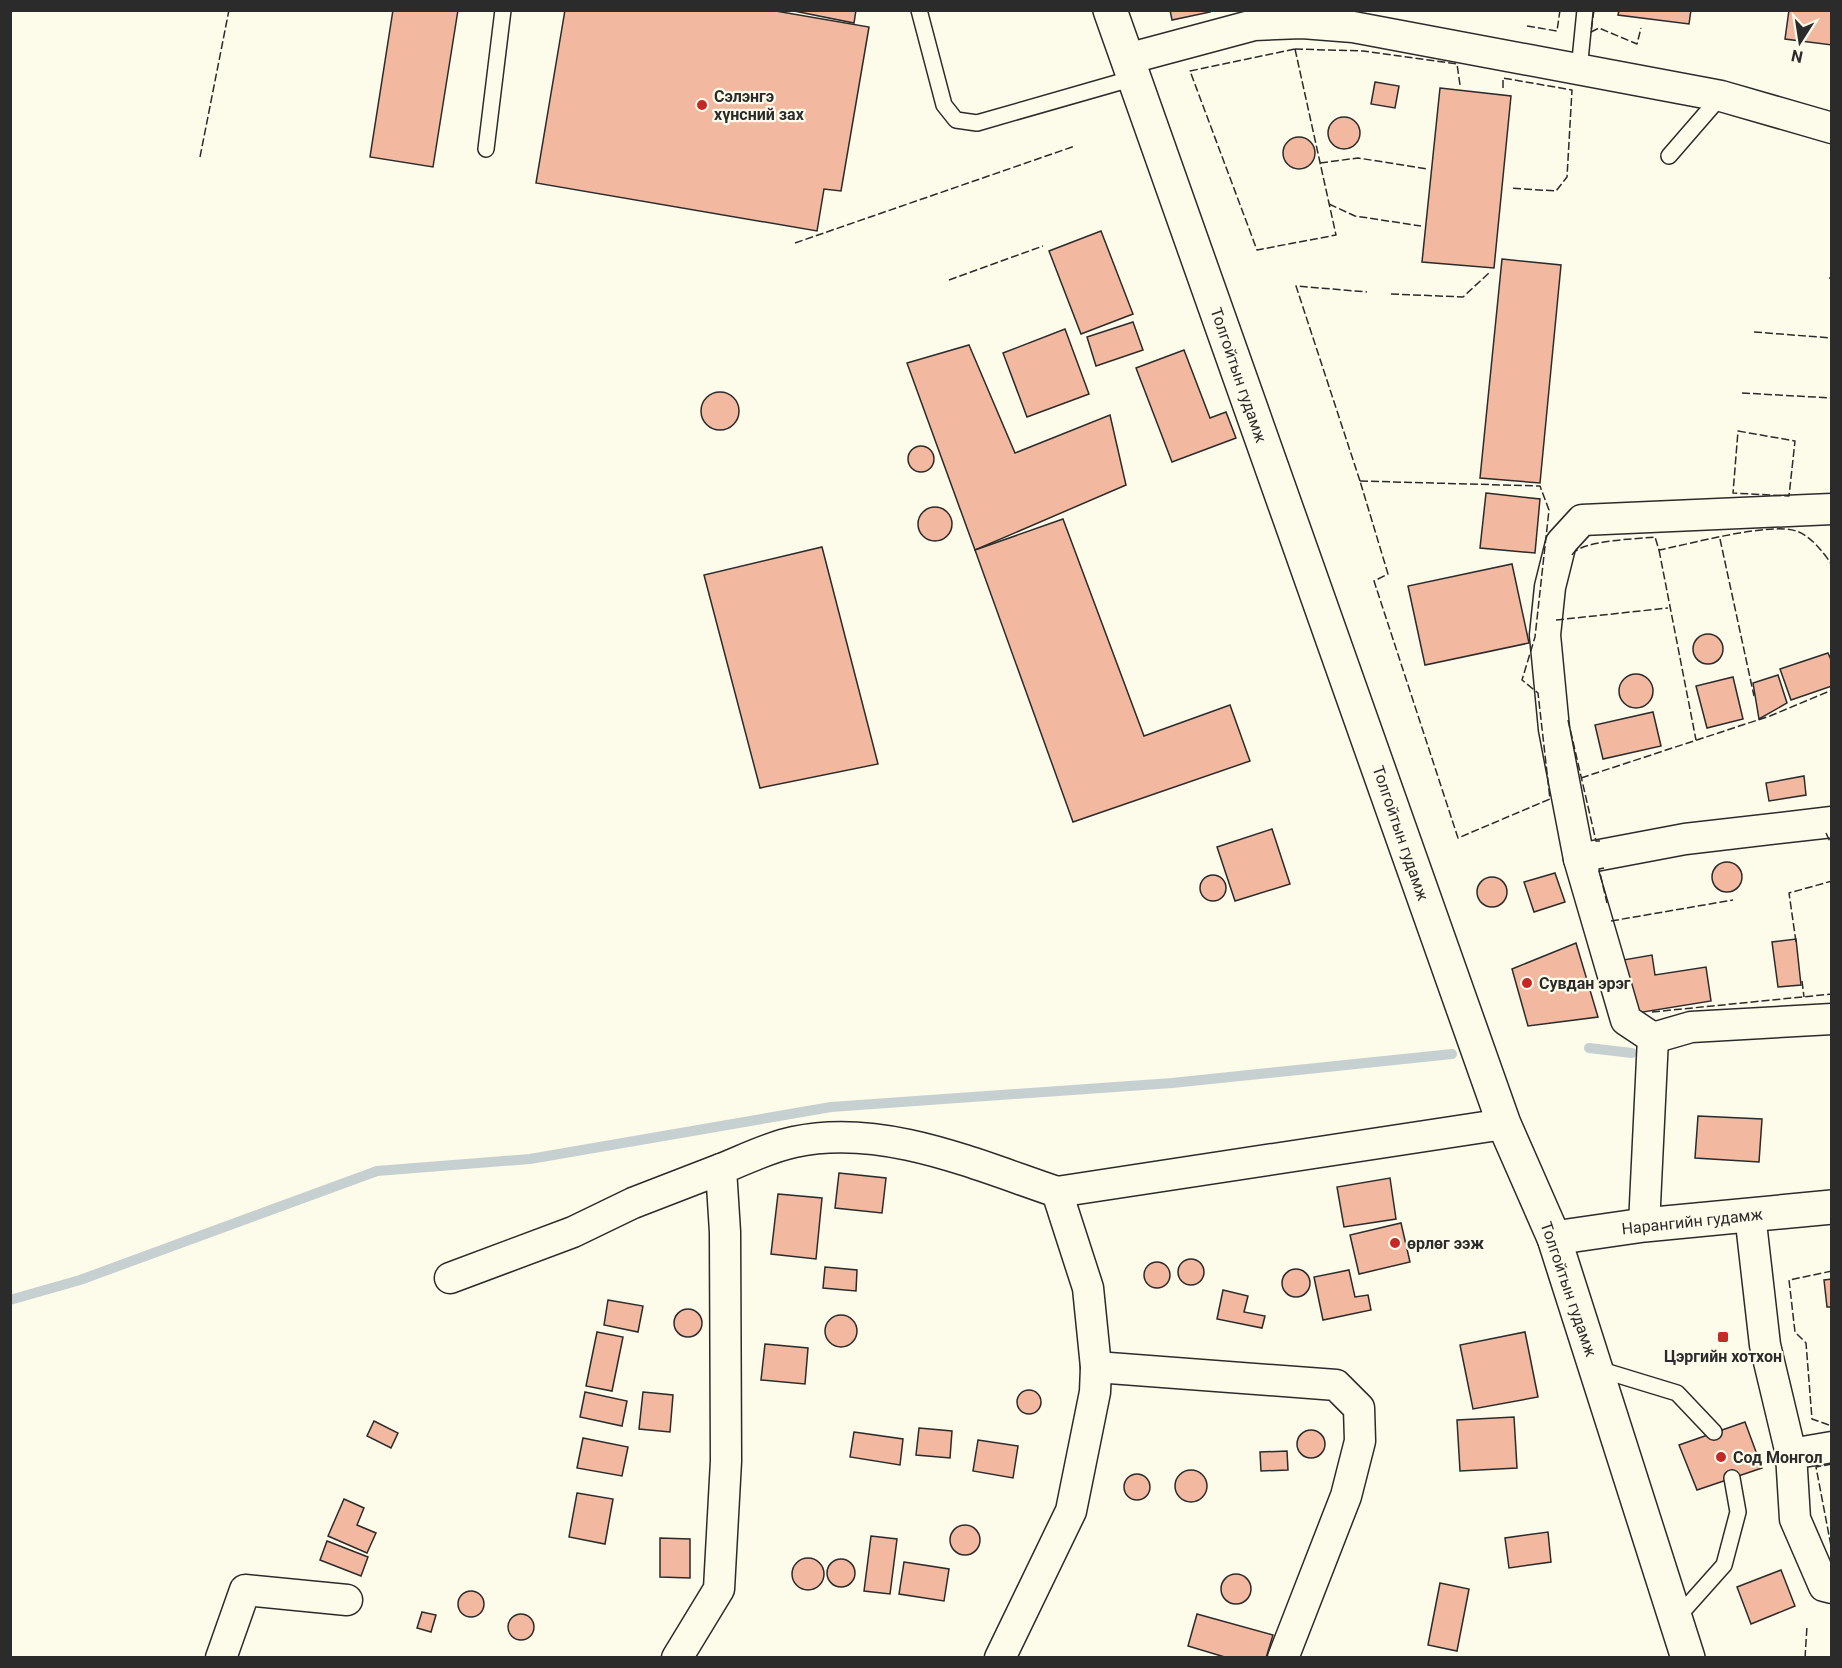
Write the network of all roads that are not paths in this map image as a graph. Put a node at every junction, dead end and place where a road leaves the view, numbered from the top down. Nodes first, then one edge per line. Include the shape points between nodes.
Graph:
1 (503, 10) edge
2 (919, 10) edge
3 (1110, 10) edge
4 (1585, 10) edge
5 (1131, 69) junction
6 (1579, 70) junction
7 (1721, 96) junction
8 (1832, 128) edge
9 (486, 149) dead end
10 (1669, 156) dead end
11 (1832, 509) edge
12 (1832, 822) edge
13 (1579, 859) junction
14 (1832, 1020) edge
15 (1653, 1038) junction
16 (1504, 1124) junction
17 (721, 1169) junction
18 (1057, 1192) junction
19 (1832, 1207) edge
20 (1750, 1214) junction
21 (1644, 1225) junction
22 (1554, 1239) junction
23 (450, 1278) dead end
24 (1096, 1367) junction
25 (1595, 1368) junction
26 (1714, 1432) dead end
27 (1832, 1446) edge
28 (1791, 1455) junction
29 (1732, 1478) dead end
30 (1832, 1588) edge
31 (347, 1600) dead end
32 (1675, 1620) junction
33 (221, 1658) edge
34 (677, 1658) edge
35 (1000, 1658) edge
36 (1283, 1658) edge
37 (1688, 1658) edge

1 - 9 lane
2 - 5 lane via 944,105 956,120 977,123
3 - 5 main road, Толгойтын гудамж
4 - 6 lane
5 - 6 street via 1254,25 1302,23 1353,27
5 - 16 main road, Толгойтын гудамж
6 - 7 street
7 - 8 street
7 - 10 lane
11 - 13 street via 1582,519 1561,543 1550,586 1545,634 1554,729
12 - 13 street via 1729,833
13 - 15 street via 1626,1020
14 - 15 street via 1691,1027
15 - 21 street
16 - 18 street
16 - 22 main road, Толгойтын гудамж
17 - 18 street via 793,1142 856,1135 952,1156
17 - 23 street via 633,1203 573,1232
17 - 34 street via 726,1461 719,1589
18 - 24 street via 1088,1288
19 - 20 main road, Нарангийн гудамж
20 - 21 main road, Нарангийн гудамж
20 - 28 street via 1765,1345
21 - 22 main road, Нарангийн гудамж
22 - 25 main road, Толгойтын гудамж
24 - 35 street via 1095,1392 1071,1511
24 - 36 street via 1336,1385 1359,1408 1360,1441 1346,1496
25 - 26 lane via 1677,1393
25 - 32 main road, Толгойтын гудамж
27 - 28 street
28 - 30 street via 1795,1519 1824,1586
29 - 32 lane via 1738,1512 1724,1565
31 - 33 street via 245,1590
32 - 37 main road, Толгойтын гудамж

